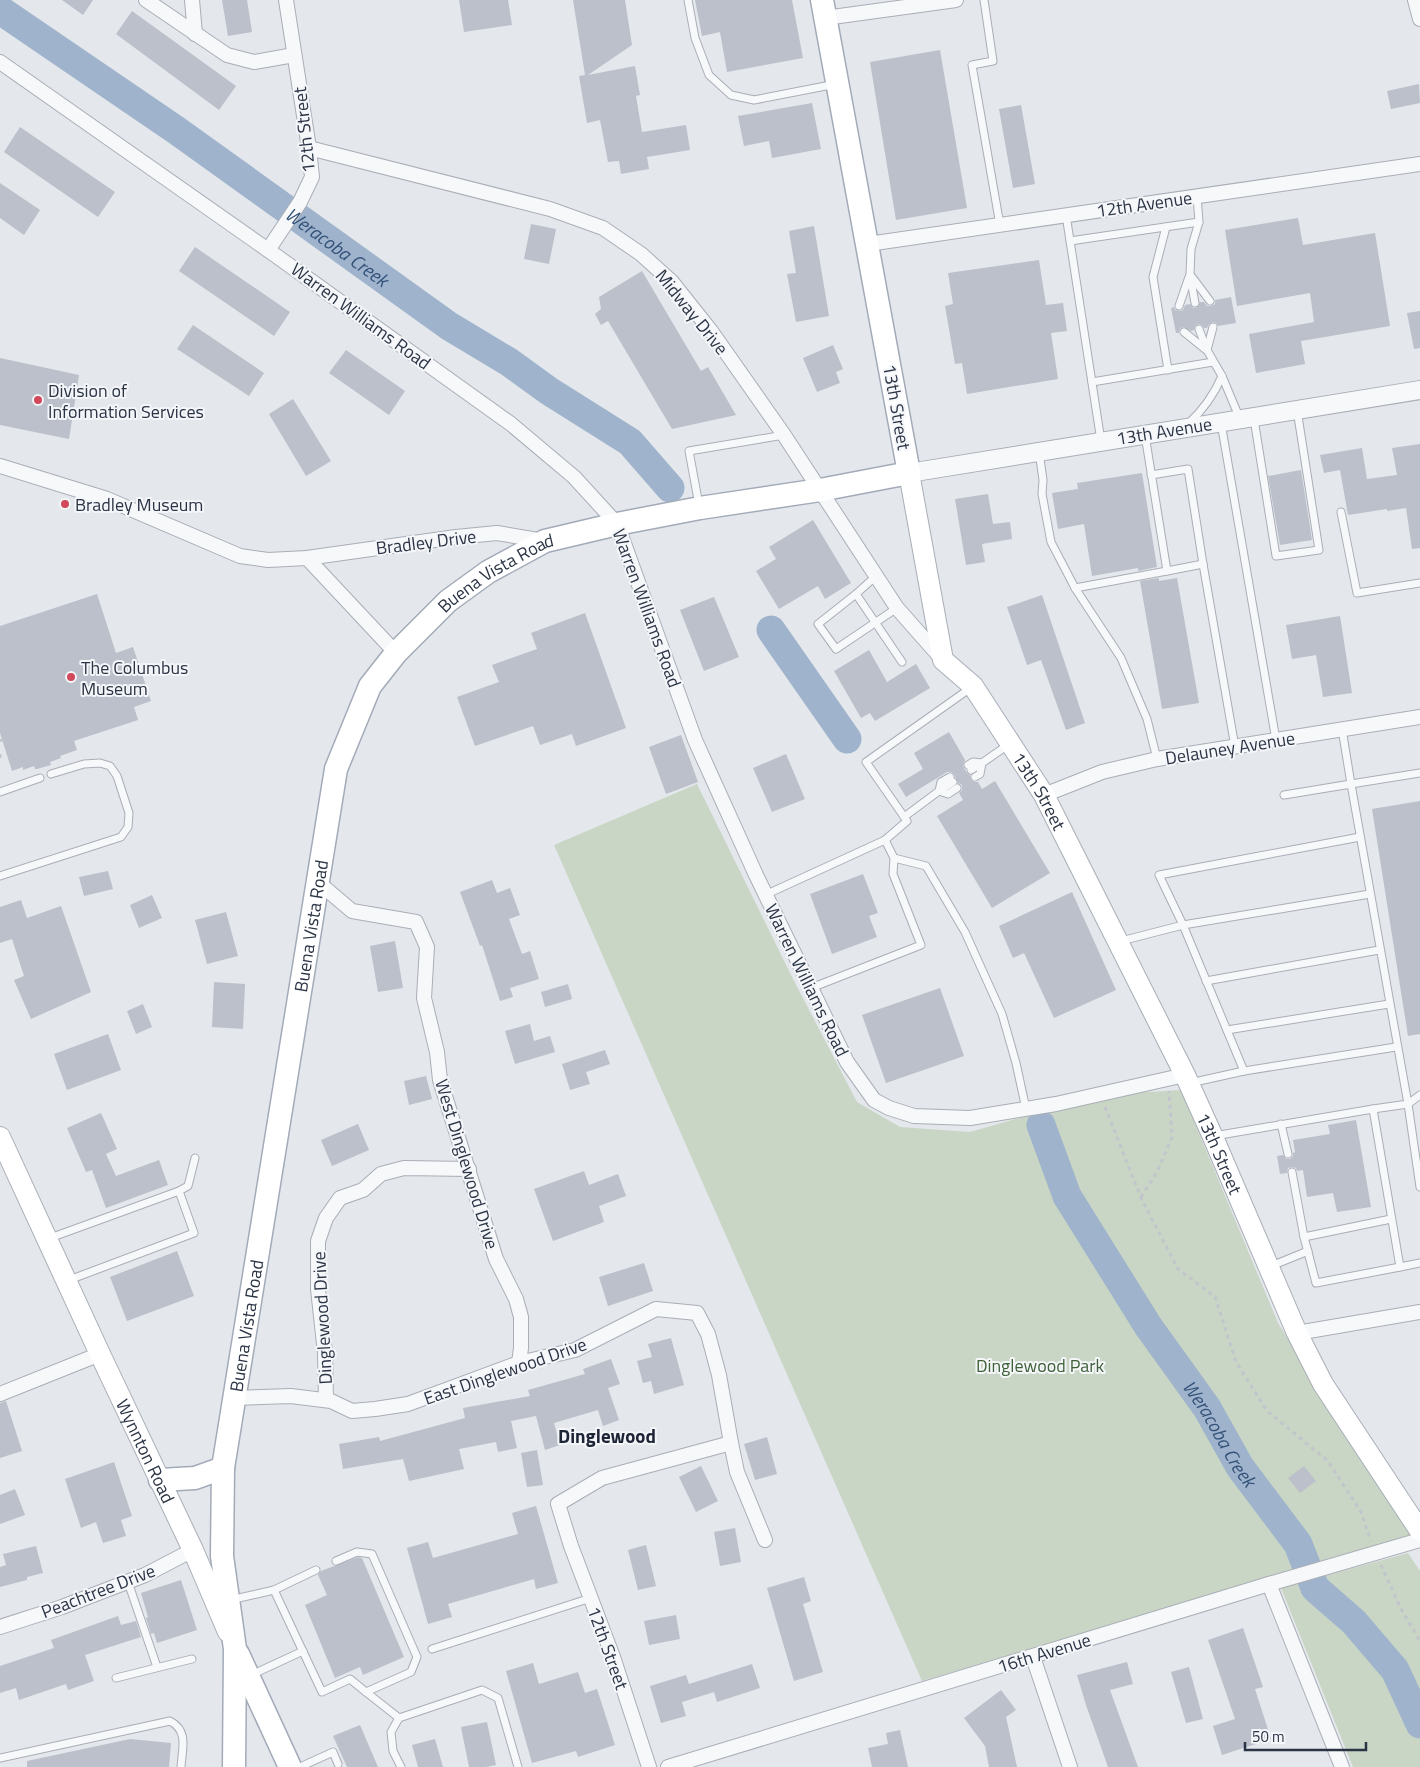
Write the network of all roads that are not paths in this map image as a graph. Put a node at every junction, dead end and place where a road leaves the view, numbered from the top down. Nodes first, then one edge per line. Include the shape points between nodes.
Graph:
1 (146, 0) edge
2 (192, 0) edge
3 (286, 0) edge
4 (688, 0) edge
5 (956, 0) edge
6 (984, 0) edge
7 (1415, 0) edge
8 (824, 9) edge
9 (1420, 19) edge
10 (195, 34) junction
11 (294, 55) junction
12 (0, 62) edge
13 (838, 84) junction
14 (309, 148) junction
15 (1420, 164) edge
16 (1197, 196) junction
17 (1066, 215) junction
18 (1199, 222) junction
19 (1000, 225) junction
20 (1166, 227) junction
21 (1070, 241) junction
22 (868, 244) junction
23 (268, 250) junction
24 (1190, 275) junction
25 (1210, 301) dead end
26 (1195, 303) dead end
27 (1179, 306) dead end
28 (1213, 327) dead end
29 (1199, 329) dead end
30 (1184, 332) dead end
31 (1206, 350) junction
32 (1213, 362) junction
33 (1168, 370) junction
34 (1222, 376) junction
35 (1092, 382) junction
36 (1420, 390) edge
37 (1297, 410) junction
38 (1246, 418) junction
39 (1221, 422) junction
40 (1184, 428) junction
41 (1145, 434) junction
42 (784, 435) junction
43 (1101, 441) junction
44 (1039, 452) junction
45 (0, 466) edge
46 (909, 473) junction
47 (1151, 475) junction
48 (820, 490) junction
49 (700, 508) junction
50 (1341, 512) dead end
51 (617, 524) junction
52 (545, 541) junction
53 (307, 558) junction
54 (1203, 564) junction
55 (1167, 571) junction
56 (876, 576) junction
57 (1420, 583) edge
58 (1075, 588) junction
59 (856, 594) junction
60 (897, 608) junction
61 (876, 623) junction
62 (396, 653) junction
63 (943, 660) junction
64 (902, 662) dead end
65 (973, 686) junction
66 (1420, 718) edge
67 (1342, 729) junction
68 (1276, 740) junction
69 (1010, 743) junction
70 (1235, 747) junction
71 (1157, 759) junction
72 (982, 763) junction
73 (1420, 773) edge
74 (52, 774) dead end
75 (40, 778) dead end
76 (1351, 784) junction
77 (939, 791) junction
78 (0, 792) edge
79 (1284, 794) dead end
80 (1044, 795) junction
81 (904, 817) junction
82 (1360, 837) junction
83 (885, 840) junction
84 (894, 858) junction
85 (0, 876) edge
86 (319, 884) junction
87 (1370, 894) junction
88 (765, 895) junction
89 (1183, 924) junction
90 (1119, 942) junction
91 (1379, 950) junction
92 (1206, 981) junction
93 (811, 988) junction
94 (1389, 1004) junction
95 (1227, 1030) junction
96 (1396, 1047) junction
97 (1244, 1071) junction
98 (1181, 1079) junction
99 (1420, 1095) edge
100 (1408, 1104) junction
101 (1026, 1109) junction
102 (1373, 1109) junction
103 (1281, 1124) junction
104 (1213, 1136) junction
105 (0, 1137) edge
106 (1288, 1154) dead end
107 (195, 1158) dead end
108 (469, 1169) junction
109 (1292, 1172) dead end
110 (1420, 1187) edge
111 (179, 1192) junction
112 (1391, 1219) junction
113 (1304, 1237) junction
114 (47, 1239) junction
115 (1308, 1251) junction
116 (1420, 1263) edge
117 (1268, 1266) junction
118 (1400, 1267) junction
119 (66, 1281) junction
120 (1420, 1312) edge
121 (1297, 1333) junction
122 (100, 1354) junction
123 (519, 1363) junction
124 (0, 1394) edge
125 (234, 1398) junction
126 (326, 1400) junction
127 (730, 1443) junction
128 (222, 1468) junction
129 (160, 1480) junction
130 (1420, 1530) edge
131 (764, 1540) dead end
132 (1420, 1540) edge
133 (193, 1550) junction
134 (336, 1561) dead end
135 (316, 1570) dead end
136 (128, 1582) junction
137 (1269, 1584) junction
138 (274, 1590) junction
139 (591, 1598) junction
140 (228, 1601) junction
141 (0, 1627) edge
142 (235, 1649) junction
143 (432, 1649) dead end
144 (303, 1651) junction
145 (1033, 1657) junction
146 (192, 1659) dead end
147 (158, 1668) junction
148 (248, 1676) junction
149 (116, 1678) dead end
150 (366, 1692) junction
151 (399, 1718) junction
152 (0, 1758) edge
153 (317, 1763) edge
154 (338, 1764) dead end
155 (181, 1767) edge
156 (234, 1767) edge
157 (290, 1767) edge
158 (300, 1767) edge
159 (401, 1767) edge
160 (518, 1767) edge
161 (649, 1767) edge
162 (668, 1767) edge
163 (1070, 1767) edge
164 (1342, 1767) edge

1 - 10 street
2 - 10 street
3 - 11 street, 12th Street
4 - 13 lane via 695,38 708,75 731,95 754,100
5 - 8 street
6 - 19 lane via 993,61 972,65
7 - 9 street
8 - 13 main road, 13th Street
10 - 11 street via 227,55 254,62
11 - 14 street, 12th Street
12 - 23 street, Warren Williams Road
13 - 22 main road, 13th Street
14 - 23 street, 12th Street via 312,177 300,202
14 - 42 street, Midway Drive via 550,210 603,228 642,254 672,282 711,331
15 - 16 street, 12th Avenue
16 - 17 street, 12th Avenue
16 - 18 lane
17 - 19 street, 12th Avenue
17 - 21 lane
18 - 20 lane
18 - 24 lane via 1191,249
19 - 22 street, 12th Avenue
20 - 21 lane
20 - 33 lane via 1153,277
21 - 35 lane
22 - 46 main road, 13th Street
23 - 51 street, Warren Williams Road via 511,424 574,476
24 - 25 lane
24 - 26 lane
24 - 27 lane
28 - 31 lane
29 - 31 lane
30 - 31 lane
31 - 32 lane
32 - 33 lane
32 - 34 lane
33 - 35 lane
34 - 38 lane
34 - 40 lane via 1206,405
35 - 43 lane
36 - 37 street, 13th Avenue
37 - 38 street, 13th Avenue
37 - 38 lane via 1319,550 1276,556
38 - 39 street, 13th Avenue
39 - 40 street, 13th Avenue
39 - 68 lane
40 - 41 street, 13th Avenue
41 - 43 street, 13th Avenue
41 - 47 lane
42 - 48 street, Midway Drive
42 - 49 lane via 689,451
43 - 44 street, 13th Avenue
44 - 46 street, 13th Avenue
44 - 58 lane via 1044,480 1042,494 1051,542
45 - 53 street, Bradley Drive via 107,499 240,556 268,560
46 - 48 main road, Buena Vista Road
46 - 63 main road, 13th Street
47 - 54 lane via 1188,469
47 - 55 lane
48 - 49 main road, Buena Vista Road
48 - 56 street, Midway Drive
49 - 51 main road, Buena Vista Road
50 - 57 lane via 1357,593
51 - 52 main road, Buena Vista Road
51 - 88 street, Warren Williams Road via 695,740
52 - 53 street, Bradley Drive via 496,533
52 - 62 main road, Buena Vista Road via 488,572 448,601
53 - 62 street
54 - 55 lane
54 - 70 lane
55 - 58 lane
56 - 59 lane
56 - 60 street, Midway Drive
58 - 71 lane via 1121,658 1147,719
59 - 61 lane
59 - 61 lane via 818,624 836,649
60 - 61 lane
60 - 63 street, Midway Drive
61 - 64 lane
62 - 86 main road, Buena Vista Road via 370,686 336,769
63 - 65 main road, 13th Street
65 - 69 main road, 13th Street
65 - 81 lane via 866,762
66 - 67 street, Delauney Avenue
67 - 68 street, Delauney Avenue
67 - 76 lane
68 - 70 street, Delauney Avenue
69 - 72 lane
69 - 80 main road, 13th Street
70 - 71 street, Delauney Avenue
71 - 80 street, Delauney Avenue via 1102,772
72 - 72 lane via 973,762 971,771 980,774
73 - 76 lane
74 - 85 lane via 84,764 110,766 117,776 129,812 128,828 121,837
75 - 78 lane
76 - 79 lane
76 - 82 lane
77 - 77 lane via 941,782 953,782 948,794
77 - 81 lane
80 - 90 main road, 13th Street
81 - 83 lane via 907,821
82 - 87 lane
82 - 89 lane via 1159,875
83 - 84 lane
83 - 88 lane
84 - 93 lane via 893,874 920,945
84 - 101 lane via 926,866 965,932 1002,1014
86 - 108 street, West Dinglewood Drive via 352,910 416,922 426,947 424,998 440,1080
86 - 125 main road, Buena Vista Road
87 - 89 lane
87 - 91 lane
88 - 93 street, Warren Williams Road
89 - 90 lane
89 - 92 lane
90 - 98 main road, 13th Street
91 - 92 lane
91 - 94 lane
92 - 95 lane
93 - 101 street, Warren Williams Road via 847,1062 874,1100 914,1116 970,1118
94 - 95 lane
94 - 96 lane
95 - 97 lane
96 - 97 lane
96 - 100 lane
97 - 98 lane
98 - 101 street, Warren Williams Road
98 - 104 main road, 13th Street
99 - 100 lane
100 - 102 lane
100 - 110 lane
102 - 103 lane
102 - 112 lane
103 - 104 lane
103 - 106 lane
104 - 117 main road, 13th Street
105 - 114 main road, Wynnton Road
107 - 111 lane via 188,1186
108 - 123 street, West Dinglewood Drive via 496,1259 516,1299 521,1317
108 - 126 street, Dinglewood Drive via 404,1168 381,1174 363,1190 340,1198 326,1218 318,1241
109 - 113 lane
111 - 114 lane
111 - 119 lane via 194,1233
112 - 113 lane
112 - 118 lane
113 - 115 lane
114 - 119 main road, Wynnton Road
115 - 117 lane
115 - 118 lane via 1316,1283
116 - 118 lane
117 - 121 main road, 13th Street
119 - 122 main road, Wynnton Road
120 - 121 street
121 - 130 main road, 13th Street via 1323,1384
122 - 124 street
122 - 129 main road, Wynnton Road
123 - 126 street, East Dinglewood Drive via 408,1404 352,1411
123 - 127 street, East Dinglewood Drive via 575,1350 656,1309 697,1313 708,1334 719,1375
125 - 126 street, East Dinglewood Drive via 292,1396
125 - 128 main road, Buena Vista Road
127 - 131 street, East Dinglewood Drive via 737,1472
127 - 139 street, 12th Street via 602,1478 558,1504
128 - 129 main road via 195,1478
128 - 140 main road, Buena Vista Road via 222,1556
129 - 133 main road, Wynnton Road
132 - 137 street, 16th Avenue
133 - 136 street, Peachtree Drive
133 - 142 main road, Wynnton Road
134 - 150 lane via 357,1552 372,1554 417,1657 410,1672
135 - 138 lane
136 - 141 street, Peachtree Drive via 62,1608
136 - 147 lane
137 - 145 street, 16th Avenue
137 - 164 street
138 - 140 lane
138 - 144 lane
139 - 143 lane
139 - 161 street, 12th Street
140 - 142 main road, Buena Vista Road
142 - 148 main road, Wynnton Road
142 - 156 main road, Buena Vista Road
144 - 148 lane
144 - 150 lane via 322,1692 350,1678
145 - 162 street, 16th Avenue
145 - 163 street
146 - 147 lane
147 - 149 lane
148 - 157 main road, Wynnton Road
150 - 151 lane
151 - 159 lane via 391,1732 393,1751
151 - 160 lane via 482,1690 498,1698
152 - 155 lane via 170,1721 178,1725 184,1735
153 - 154 lane via 332,1752
153 - 158 lane

